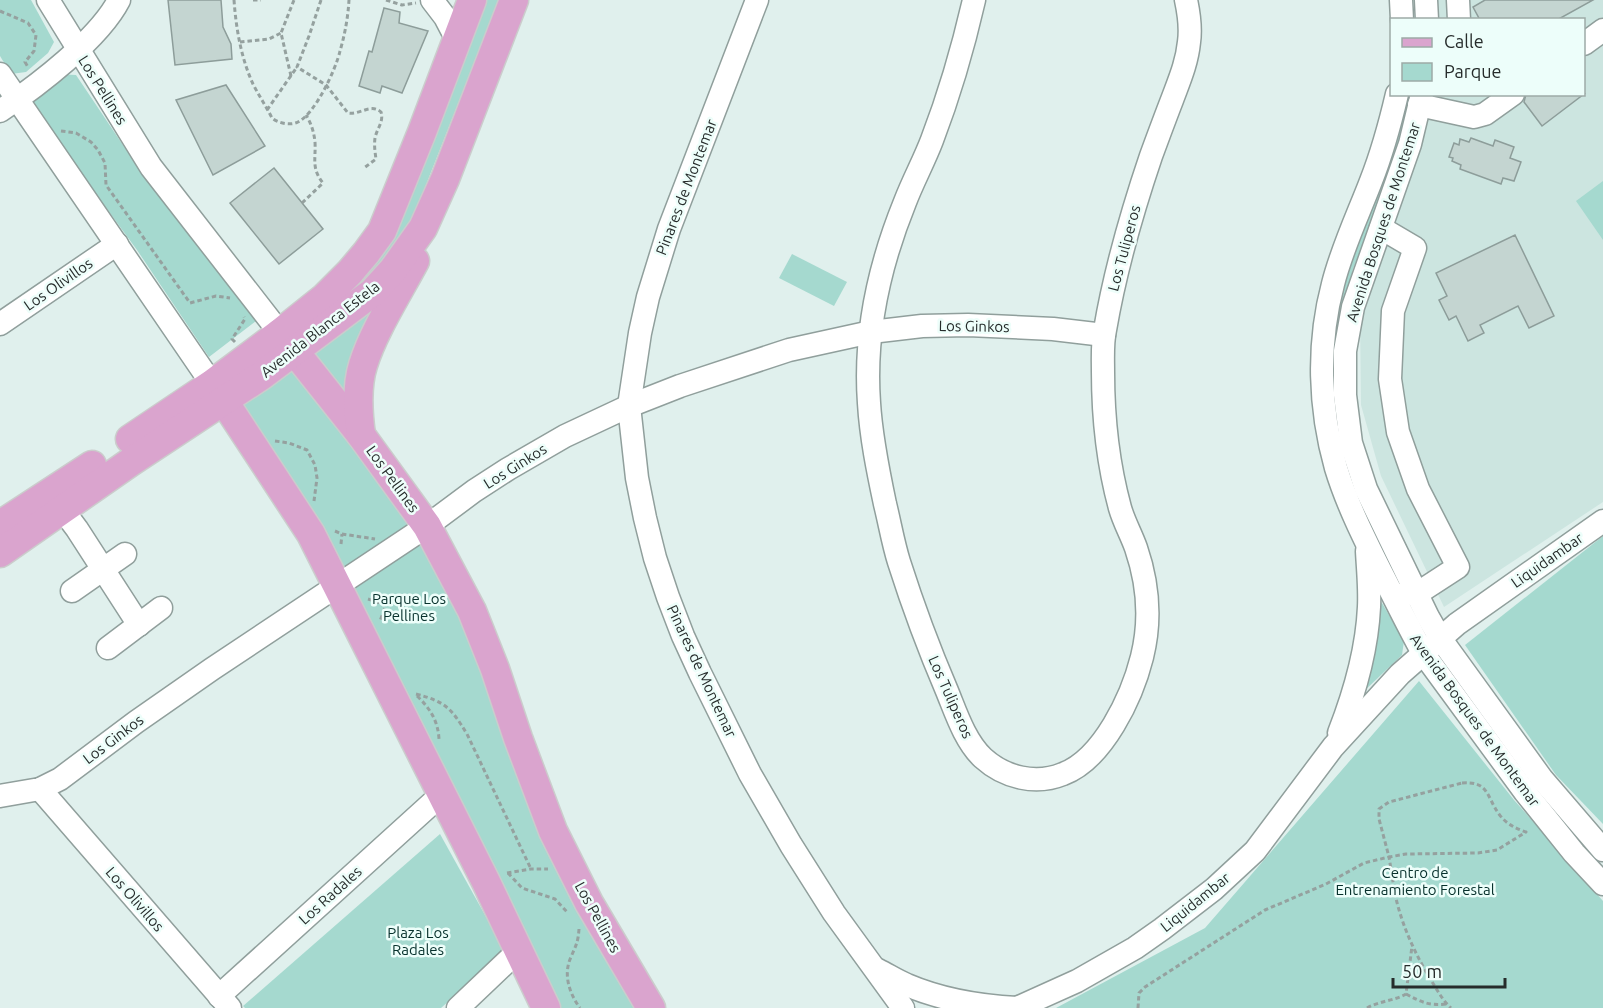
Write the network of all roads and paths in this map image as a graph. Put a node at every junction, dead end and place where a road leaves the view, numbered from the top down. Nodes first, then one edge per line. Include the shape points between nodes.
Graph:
1 (48, 0) edge
2 (119, 0) edge
3 (234, 0) edge
4 (253, 0) edge
5 (261, 0) edge
6 (294, 0) edge
7 (321, 0) edge
8 (349, 0) edge
9 (386, 0) edge
10 (432, 0) edge
11 (472, 0) edge
12 (514, 0) edge
13 (757, 0) edge
14 (974, 0) edge
15 (1186, 0) edge
16 (1401, 0) edge
17 (1426, 0) edge
18 (1458, 0) edge
19 (421, 1) edge
20 (0, 10) edge
21 (1402, 18) edge
22 (1427, 18) edge
23 (1459, 18) edge
24 (1603, 30) edge
25 (281, 33) junction
26 (457, 40) junction
27 (240, 42) junction
28 (1585, 43) edge
29 (78, 49) junction
30 (297, 67) junction
31 (0, 74) edge
32 (291, 76) junction
33 (39, 83) junction
34 (327, 85) junction
35 (1397, 96) edge
36 (1509, 96) edge
37 (1420, 100) edge
38 (9, 105) edge
39 (267, 110) junction
40 (306, 115) junction
41 (58, 131) dead end
42 (364, 168) dead end
43 (302, 203) dead end
44 (429, 215) junction
45 (1381, 228) junction
46 (117, 244) junction
47 (239, 300) dead end
48 (242, 309) dead end
49 (0, 324) edge
50 (871, 332) junction
51 (1104, 335) junction
52 (287, 342) junction
53 (246, 358) junction
54 (218, 392) junction
55 (629, 406) junction
56 (361, 435) junction
57 (270, 436) dead end
58 (314, 506) dead end
59 (63, 510) junction
60 (1603, 521) edge
61 (0, 525) edge
62 (427, 526) junction
63 (330, 530) dead end
64 (404, 542) junction
65 (1367, 544) junction
66 (0, 553) edge
67 (125, 554) dead end
68 (104, 569) junction
69 (1380, 569) junction
70 (337, 586) junction
71 (72, 591) dead end
72 (1418, 593) junction
73 (161, 608) dead end
74 (139, 625) junction
75 (1432, 645) junction
76 (108, 648) dead end
77 (415, 694) dead end
78 (1333, 747) junction
79 (40, 789) junction
80 (442, 794) junction
81 (0, 796) edge
82 (1603, 850) edge
83 (1389, 857) junction
84 (571, 868) junction
85 (531, 869) junction
86 (497, 877) junction
87 (1603, 884) edge
88 (573, 920) dead end
89 (579, 929) dead end
90 (1412, 944) junction
91 (519, 950) junction
92 (874, 968) junction
93 (1406, 994) junction
94 (224, 1002) edge
95 (1446, 1004) junction
96 (458, 1008) edge
97 (546, 1008) edge
98 (580, 1008) edge
99 (651, 1008) edge
100 (903, 1008) edge
101 (1017, 1008) edge
102 (1138, 1008) edge
103 (1367, 1008) edge
104 (1451, 1008) edge

1 - 29 street, Los Pellines
2 - 29 street via 105,22
3 - 27 path
4 - 5 path
6 - 25 path
7 - 30 path
8 - 34 path via 340,52
9 - 19 path via 402,5
10 - 26 street
11 - 26 main road, Avenida Blanca Estela
12 - 44 main road, Avenida Blanca Estela
13 - 55 street, Pinares de Montemar via 658,261 640,333
14 - 50 street, Los Tuliperos via 953,84 890,242
15 - 51 street, Los Tuliperos via 1190,31 1186,60 1138,197
16 - 21 street
17 - 22 street
18 - 23 street
20 - 33 path via 28,23 36,35 34,51 25,62
24 - 28 street
25 - 27 path via 269,39
25 - 32 path
26 - 52 main road, Avenida Blanca Estela via 382,231
27 - 39 path via 248,71
29 - 33 street
29 - 52 street, Los Pellines via 151,166
30 - 32 path
30 - 34 path
31 - 38 street
32 - 39 path
33 - 38 street
34 - 40 path
34 - 42 path via 348,113 374,108 381,112 382,121 375,137 376,159
35 - 65 street, Avenida Bosques de Montemar via 1372,180 1338,266 1323,338 1323,392 1330,444
36 - 37 street via 1485,114 1474,117
37 - 45 street, Avenida Bosques de Montemar via 1410,144
38 - 46 street
39 - 40 path via 280,123 294,124
40 - 43 path via 314,140 314,165 323,183
41 - 47 path via 76,133 98,150 105,163 106,185 189,303 216,296
44 - 52 main road, Avenida Blanca Estela via 393,270 373,292
44 - 56 main road via 423,247 363,366 358,407
45 - 72 street, Avenida Bosques de Montemar via 1348,328 1345,395 1352,443 1364,481
45 - 72 street via 1415,248 1393,311 1390,379 1398,432 1418,489 1458,567
46 - 49 street, Los Olivillos
46 - 54 street
48 - 53 path via 245,319 232,339
50 - 51 street, Los Ginkos via 968,325
50 - 51 street, Los Tuliperos via 868,399 876,463 898,558 924,636 976,751 1000,770 1030,779 1067,773 1089,759 1113,727 1131,691 1146,640 1146,588 1121,511 1106,436
50 - 55 street, Los Ginkos via 789,350
52 - 53 main road, Avenida Blanca Estela
52 - 54 main road, Avenida Blanca Estela
52 - 56 main road, Los Pellines
53 - 54 main road, Avenida Blanca Estela
54 - 59 main road, Avenida Blanca Estela
54 - 61 main road, Avenida Blanca Estela
54 - 70 main road via 311,534
55 - 62 street, Los Ginkos via 536,452
55 - 92 street, Pinares de Montemar via 645,518 683,636 756,784 791,845
56 - 62 main road, Los Pellines
57 - 58 path via 307,450 317,478
59 - 66 main road, Avenida Blanca Estela
59 - 68 street
60 - 75 street, Liquidambar
62 - 64 street, Los Ginkos
62 - 84 main road, Los Pellines via 472,611 540,800
63 - 64 path
64 - 70 street, Los Ginkos
65 - 69 street, Avenida Bosques de Montemar
65 - 78 street, Liquidambar via 1367,633 1352,698
67 - 68 street
68 - 71 street
68 - 74 street
69 - 72 street via 1403,594
69 - 75 street, Avenida Bosques de Montemar via 1410,630
70 - 79 street, Los Ginkos
70 - 80 main road
72 - 75 street, Avenida Bosques de Montemar
73 - 74 street
74 - 76 street
75 - 78 street, Liquidambar
75 - 82 street, Avenida Bosques de Montemar via 1453,658 1542,779
75 - 87 street, Avenida Bosques de Montemar via 1537,807
77 - 85 path via 447,706 457,717
78 - 101 street, Liquidambar via 1255,851 1197,903 1106,965
79 - 81 street, Los Ginkos
79 - 94 street, Los Olivillos
80 - 86 main road
80 - 94 street, Los Radales
83 - 83 path via 1379,809 1389,802 1462,783 1483,787 1499,814 1510,825 1526,832 1497,850
83 - 90 path via 1395,895
83 - 102 path via 1364,863 1264,910 1145,987 1139,993
84 - 85 path
84 - 99 main road, Los Pellines
85 - 86 path
86 - 88 path via 555,899
86 - 91 main road
89 - 98 path via 578,942 566,969 567,982
90 - 93 path
90 - 95 path
91 - 96 street
91 - 97 main road
92 - 100 street, Pinares de Montemar
92 - 101 street, Pinares de Montemar via 933,994
93 - 95 path via 1424,1004
93 - 103 path
95 - 104 path

